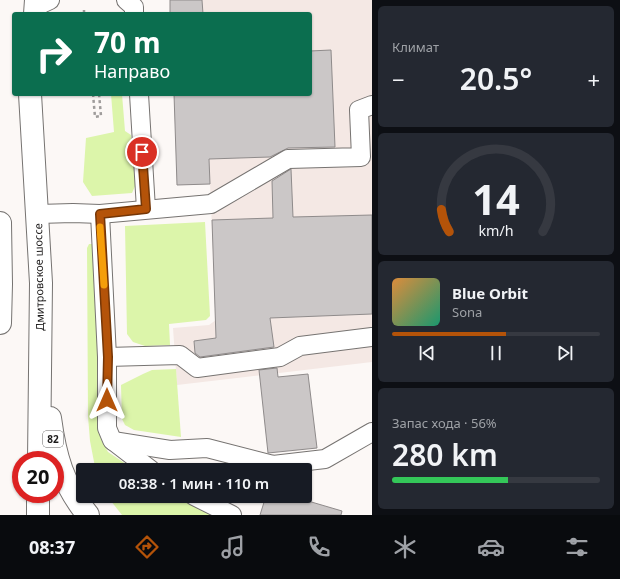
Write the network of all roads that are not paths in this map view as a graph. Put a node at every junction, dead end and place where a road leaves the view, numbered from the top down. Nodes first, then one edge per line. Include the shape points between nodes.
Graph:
1 (126, 0) edge
2 (134, 12) edge
3 (30, 96) edge
4 (139, 96) edge
5 (372, 105) edge
6 (146, 209) junction
7 (38, 214) junction
8 (100, 214) junction
9 (0, 231) edge
10 (0, 323) edge
11 (372, 337) edge
12 (40, 356) junction
13 (108, 357) junction
14 (372, 432) edge
15 (112, 440) junction
16 (39, 451) edge
17 (142, 463) edge
18 (38, 503) edge
19 (208, 503) edge
20 (38, 515) edge
21 (88, 515) edge
22 (232, 515) edge

1 - 2 lane via 134,7
3 - 7 main road, Дмитровское шоссе
4 - 6 lane
5 - 6 lane via 359,110 361,157 288,159 211,204
6 - 8 lane
7 - 8 lane
7 - 12 main road, Дмитровское шоссе via 41,283
8 - 13 lane
9 - 10 main road
11 - 13 lane via 300,346 280,357 197,368 180,355
12 - 16 main road, Дмитровское шоссе
12 - 21 main road, 82 via 54,445 62,474
13 - 15 lane via 107,428
14 - 15 lane via 325,459 273,465 207,448 170,450
15 - 17 lane
18 - 20 main road
19 - 22 lane

